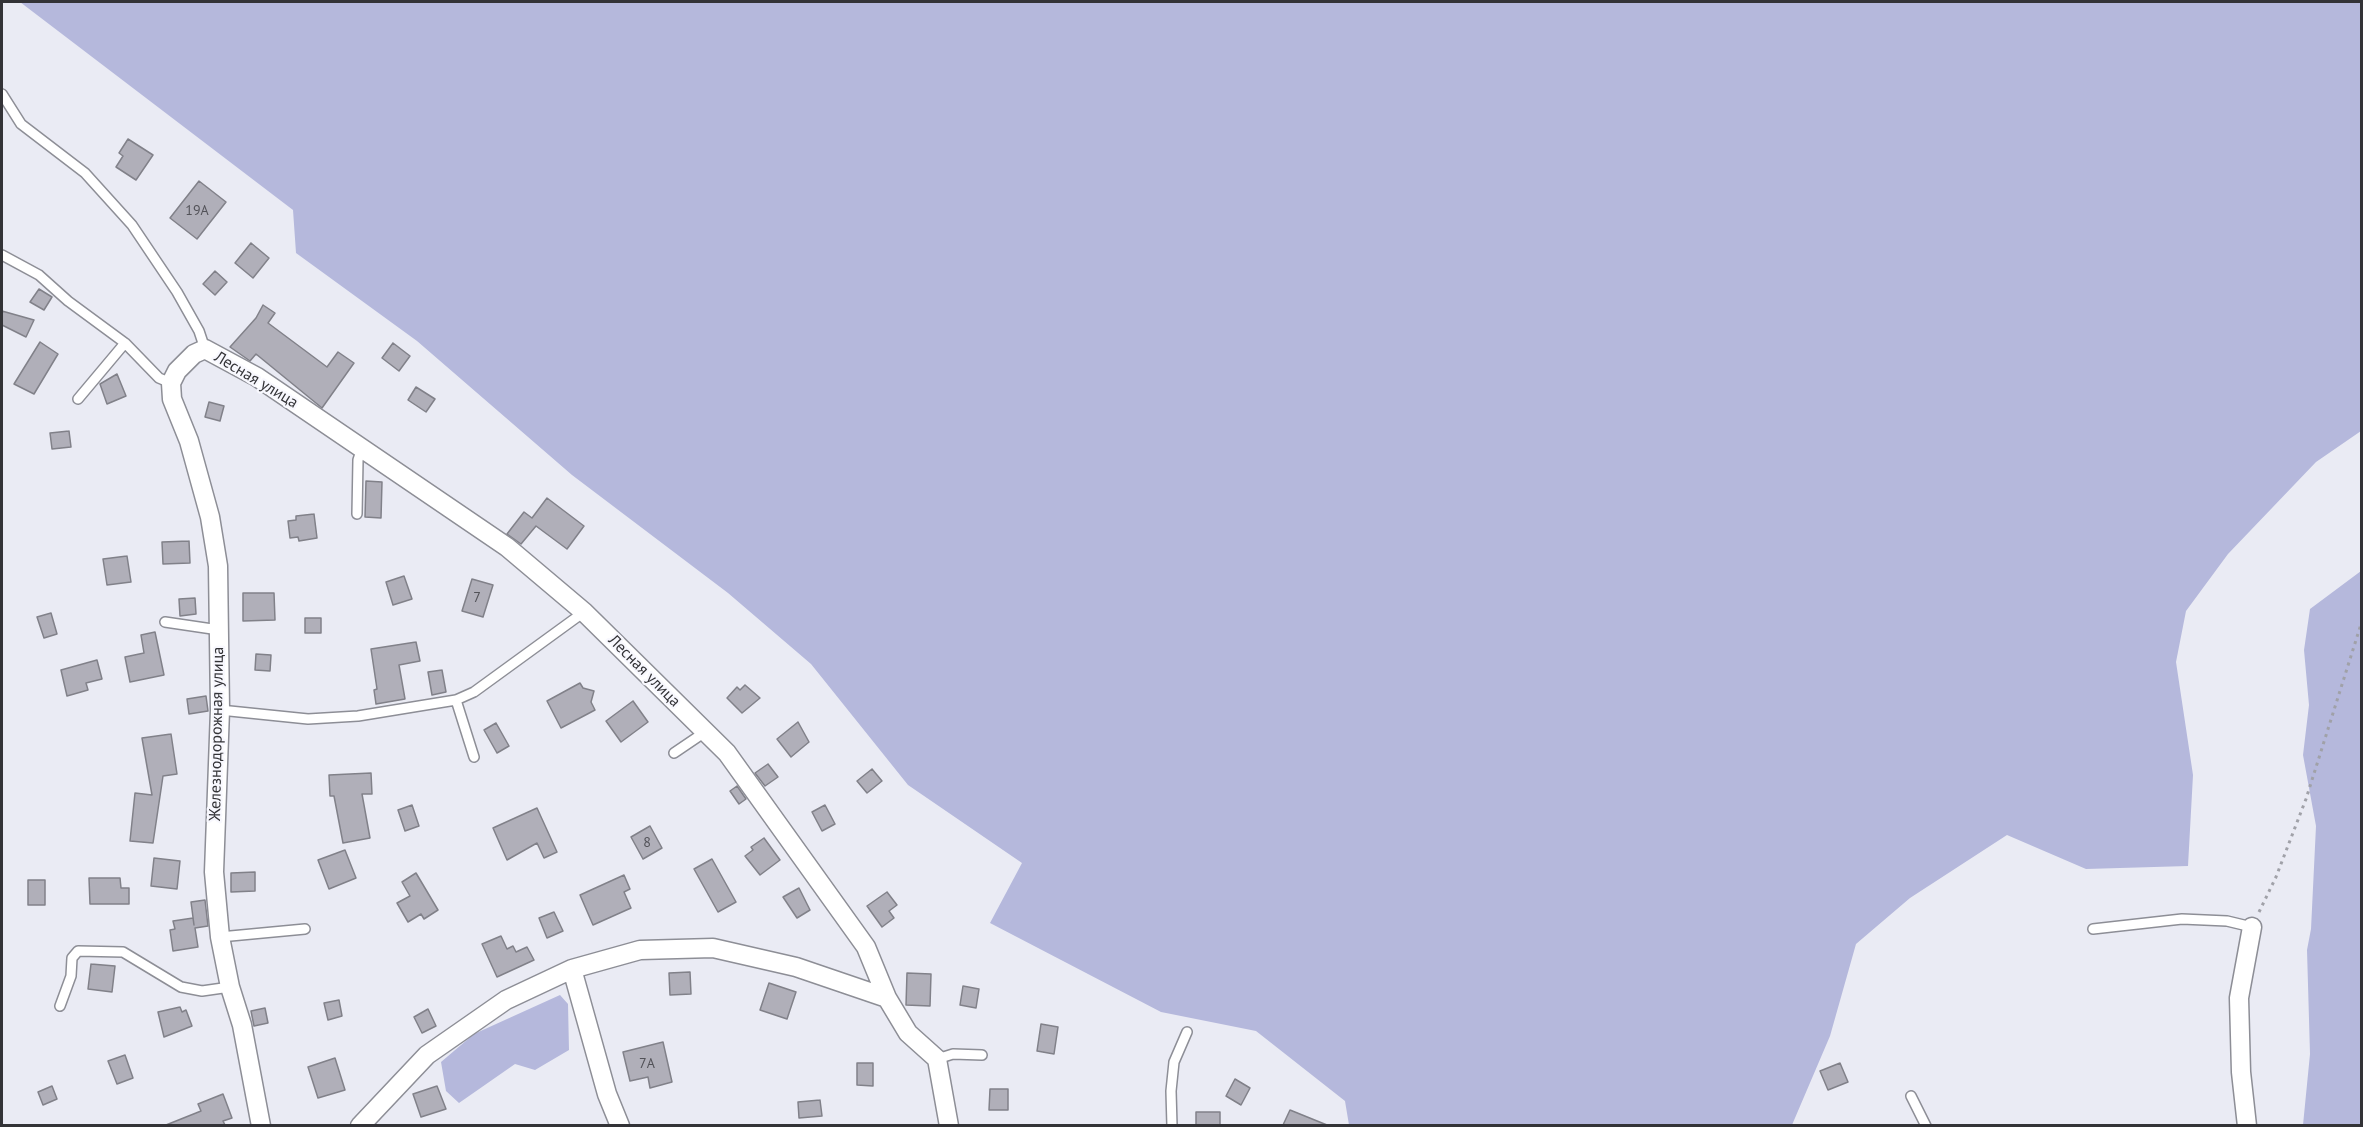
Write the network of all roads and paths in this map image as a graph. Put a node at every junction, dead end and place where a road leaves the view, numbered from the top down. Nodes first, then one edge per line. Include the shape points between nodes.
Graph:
1 (2, 94) edge
2 (2, 255) edge
3 (125, 343) junction
4 (199, 351) junction
5 (171, 383) junction
6 (78, 399) dead end
7 (362, 448) junction
8 (357, 514) dead end
9 (584, 612) junction
10 (2361, 621) edge
11 (165, 622) dead end
12 (219, 630) junction
13 (456, 700) junction
14 (220, 710) junction
15 (705, 732) junction
16 (674, 753) dead end
17 (474, 757) dead end
18 (2252, 927) junction
19 (2092, 928) dead end
20 (305, 929) dead end
21 (220, 937) junction
22 (572, 969) junction
23 (230, 987) junction
24 (887, 998) junction
25 (60, 1006) dead end
26 (1187, 1032) dead end
27 (982, 1055) dead end
28 (936, 1059) junction
29 (1911, 1096) dead end
30 (370, 1122) edge
31 (261, 1125) edge
32 (620, 1125) edge
33 (949, 1125) edge
34 (1172, 1125) edge
35 (1926, 1125) edge
36 (2247, 1125) edge

1 - 4 lane via 21,124 85,173 132,225 200,331
2 - 3 lane via 39,275
3 - 5 lane via 159,378
3 - 6 lane
4 - 5 street via 177,371
4 - 7 street, Лесная улица via 257,377
5 - 12 street, Железнодорожная улица via 172,399 189,441 210,517 218,566
7 - 8 lane via 358,460
7 - 9 street, Лесная улица via 507,546
9 - 13 lane via 474,692
9 - 15 street, Лесная улица
10 - 18 path via 2306,799
11 - 12 lane
12 - 14 street, Железнодорожная улица
13 - 14 lane via 358,716 308,719
13 - 17 lane
14 - 21 street, Железнодорожная улица via 214,872
15 - 16 lane
15 - 24 street, Лесная улица via 727,753 866,947
18 - 19 lane via 2227,921 2182,919
18 - 36 street via 2239,998
20 - 21 lane
21 - 23 street, Железнодорожная улица
22 - 24 street via 640,950 713,948 796,967
22 - 30 street via 506,1000 427,1054
22 - 32 street via 607,1094
23 - 25 lane via 202,992 181,987 123,952 78,951 72,957 71,976
23 - 31 street, Железнодорожная улица via 242,1025
24 - 28 street, Лесная улица via 908,1033
26 - 34 lane via 1174,1062
27 - 28 lane via 953,1054
28 - 33 street
29 - 35 lane

